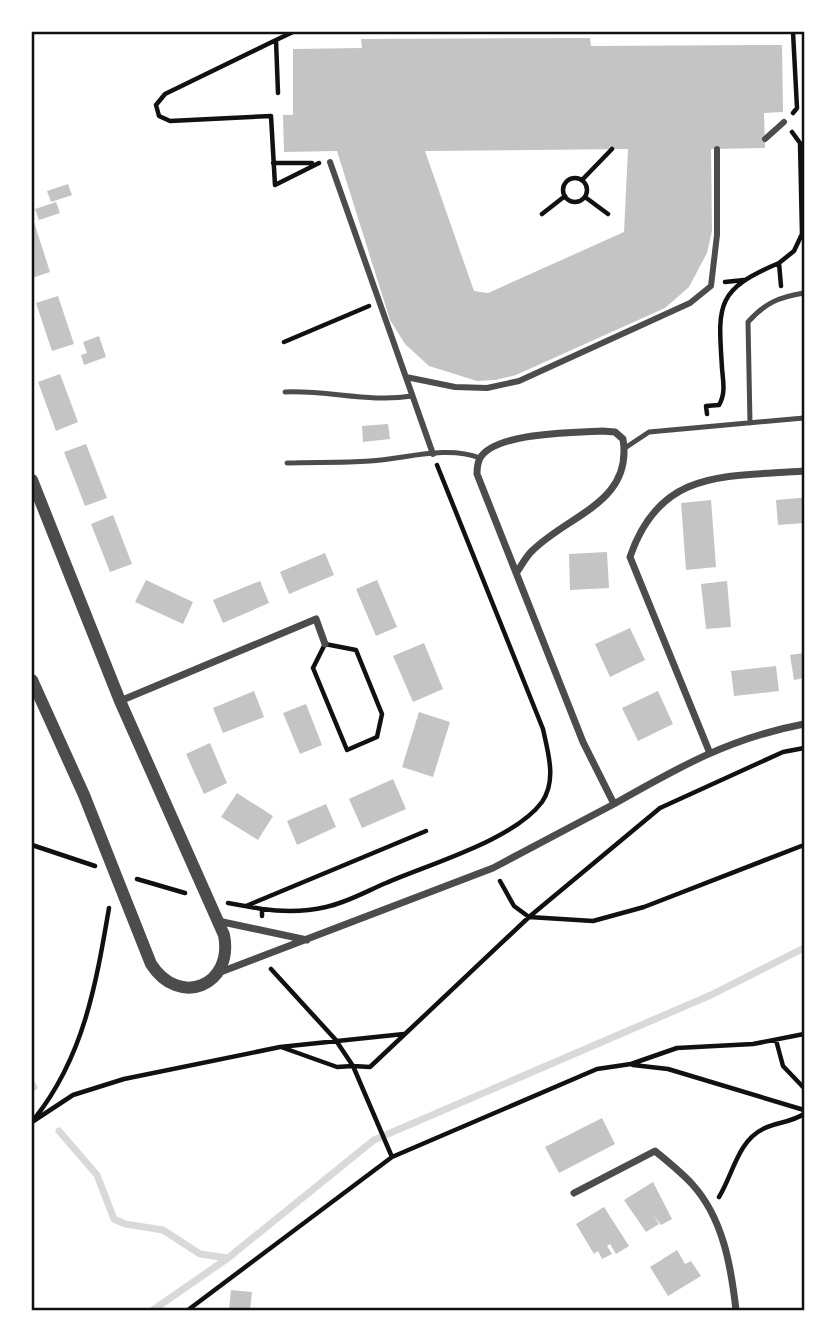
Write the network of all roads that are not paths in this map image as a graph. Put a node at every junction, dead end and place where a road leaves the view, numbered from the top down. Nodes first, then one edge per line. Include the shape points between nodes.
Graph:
1 (784, 121) road end
2 (765, 139) dead end
3 (717, 149) dead end
4 (330, 162) road end
5 (804, 293) edge
6 (406, 377) junction
7 (285, 392) dead end
8 (412, 396) junction
9 (804, 418) edge
10 (750, 423) junction
11 (625, 448) junction
12 (433, 454) junction
13 (480, 458) junction
14 (287, 463) dead end
15 (804, 471) edge
16 (32, 480) edge
17 (517, 572) junction
18 (325, 645) road end
19 (32, 680) edge
20 (120, 701) junction
21 (804, 724) edge
22 (709, 751) junction
23 (614, 804) junction
24 (218, 921) junction
25 (307, 940) junction
26 (218, 974) junction
27 (574, 1193) dead end
28 (736, 1311) edge

1 - 2 street
3 - 6 street via 718,235 711,286 690,303 519,380 487,388
4 - 6 street
5 - 10 lane via 762,306 748,323
6 - 8 street
7 - 8 lane via 320,391 382,401
8 - 12 street
9 - 10 lane
10 - 11 lane via 649,432
11 - 13 street via 614,432 566,433 495,445
11 - 17 street via 622,475 608,493 531,550
12 - 13 lane
12 - 14 lane
13 - 17 street via 477,474
15 - 22 street via 704,478 660,503 639,531 630,557
16 - 20 street
17 - 23 street via 583,742
18 - 20 street via 316,619
19 - 26 street via 158,976 182,988 195,987
20 - 24 street
21 - 22 street
22 - 23 street
23 - 25 street via 493,868
24 - 25 street
24 - 26 street via 227,948
25 - 26 street
27 - 28 street via 655,1151 693,1185 719,1228

